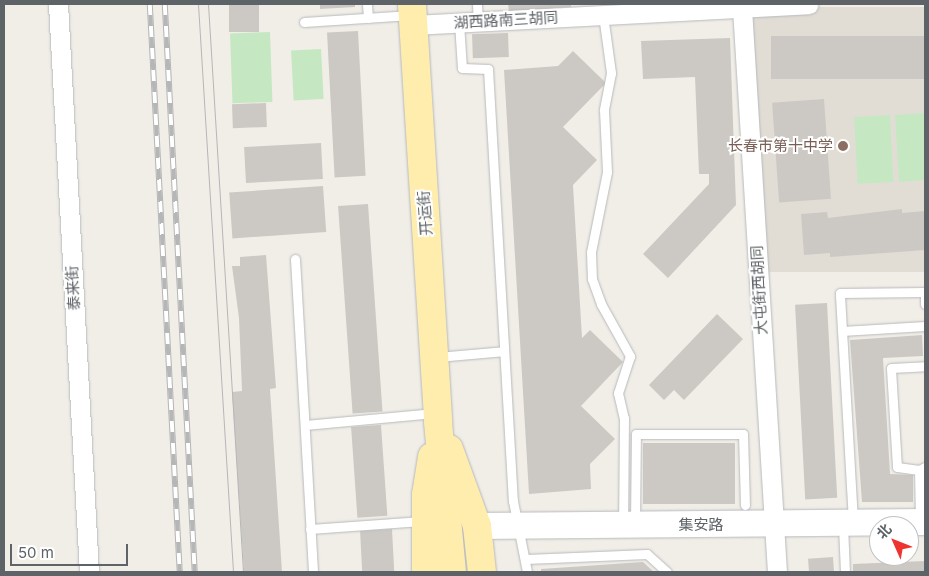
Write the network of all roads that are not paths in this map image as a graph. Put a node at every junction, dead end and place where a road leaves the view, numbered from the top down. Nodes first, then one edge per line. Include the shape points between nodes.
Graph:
1 (58, 4) edge
2 (367, 4) edge
3 (808, 4) edge
4 (742, 6) edge
5 (478, 13) edge
6 (413, 15) edge
7 (603, 15) junction
8 (368, 18) junction
9 (304, 22) dead end
10 (459, 23) junction
11 (295, 259) dead end
12 (925, 304) edge
13 (925, 326) edge
14 (842, 331) junction
15 (504, 351) junction
16 (434, 357) junction
17 (925, 366) edge
18 (438, 418) junction
19 (304, 424) junction
20 (922, 469) edge
21 (745, 505) dead end
22 (426, 520) junction
23 (923, 522) edge
24 (848, 524) junction
25 (629, 525) junction
26 (773, 525) junction
27 (477, 526) junction
28 (519, 526) junction
29 (310, 529) junction
30 (526, 559) junction
31 (89, 572) edge
32 (313, 572) edge
33 (426, 572) edge
34 (452, 572) edge
35 (482, 572) edge
36 (527, 572) edge
37 (667, 572) edge
38 (776, 572) edge
39 (846, 572) edge

1 - 31 street, 泰来街
2 - 8 lane
3 - 4 street, 湖西路南三胡同
4 - 7 street, 湖西路南三胡同
4 - 26 street, 大屯街西胡同
5 - 7 street, 湖西路南三胡同
5 - 10 street, 湖西路南三胡同
6 - 8 lane
6 - 10 street, 湖西路南三胡同
6 - 16 main road, 开运街
7 - 25 lane via 611,73 604,110 606,172 591,252 592,278 601,304 630,356 618,393 624,418
8 - 9 lane
10 - 15 lane via 462,68 488,69
11 - 19 lane
12 - 14 lane via 925,292 840,293
13 - 14 lane
14 - 24 lane
15 - 16 lane
15 - 28 lane via 513,501
16 - 18 main road, 开运街
17 - 20 lane via 891,368 897,466
18 - 19 lane
18 - 22 main road, 开运街 via 426,494
18 - 27 main road, 开运街
18 - 34 main road, 开运街
19 - 29 lane
20 - 23 lane
21 - 25 lane via 742,434 636,434
22 - 29 lane
22 - 33 main road, 开运街
23 - 24 street, 集安路
24 - 26 street, 集安路
24 - 39 lane
25 - 26 street, 集安路
25 - 28 street, 集安路
26 - 38 street, 大屯街西胡同
27 - 28 street, 集安路
27 - 35 main road, 开运街
28 - 30 lane
29 - 32 lane
30 - 36 lane
30 - 37 lane via 647,554

